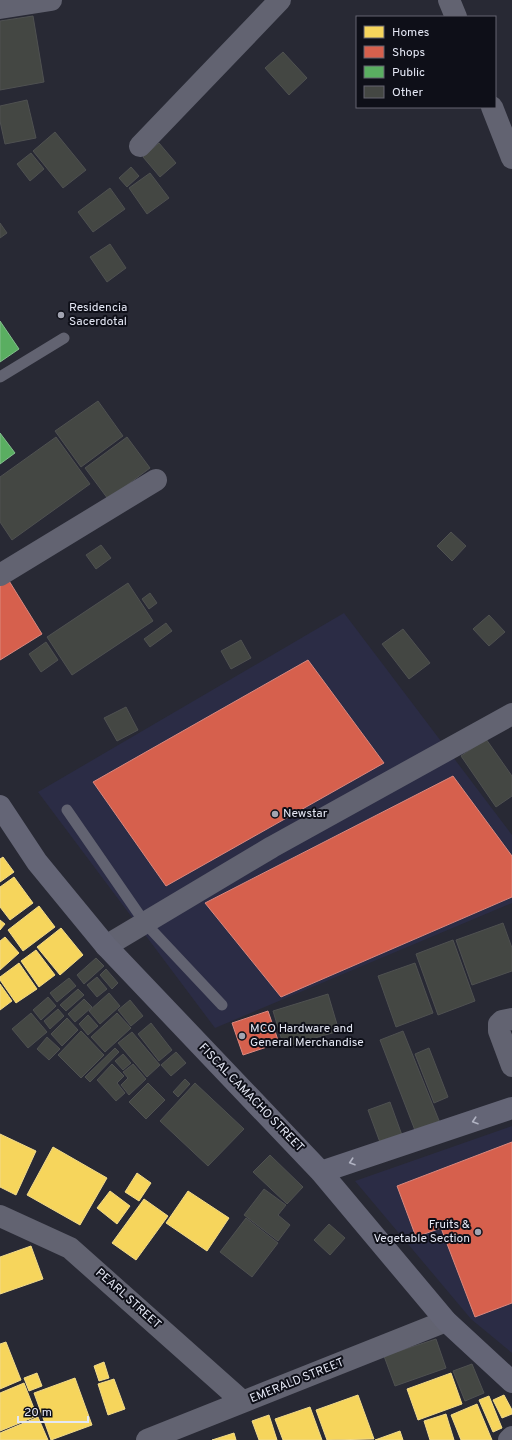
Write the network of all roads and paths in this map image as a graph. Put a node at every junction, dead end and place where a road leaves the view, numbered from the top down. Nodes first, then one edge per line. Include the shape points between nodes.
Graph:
1 (51, 0) edge
2 (280, 0) edge
3 (449, 0) edge
4 (0, 8) edge
5 (456, 16) edge
6 (492, 108) edge
7 (140, 146) dead end
8 (512, 158) edge
9 (64, 338) dead end
10 (0, 377) edge
11 (156, 480) dead end
12 (0, 575) edge
13 (512, 714) edge
14 (0, 806) edge
15 (67, 810) dead end
16 (145, 923) junction
17 (106, 946) junction
18 (222, 1005) dead end
19 (512, 1019) edge
20 (512, 1066) edge
21 (512, 1108) edge
22 (321, 1172) junction
23 (0, 1216) edge
24 (446, 1321) junction
25 (512, 1382) edge
26 (243, 1402) junction
27 (512, 1437) edge
28 (147, 1440) edge
29 (509, 1440) edge

1 - 4 street
2 - 7 street
3 - 5 street
6 - 8 street
9 - 10 lane
11 - 12 street
13 - 16 street via 272,847
14 - 17 street, FISCAL CAMACHO STREET via 37,862
15 - 16 lane
16 - 17 street
16 - 18 lane
17 - 22 street, FISCAL CAMACHO STREET
19 - 20 street via 499,1024 499,1031
21 -> 22 street
22 - 24 street, FISCAL CAMACHO STREET
23 - 26 street, PEARL STREET via 70,1248
24 - 25 street, FISCAL CAMACHO STREET
24 - 26 street, EMERALD STREET
26 - 28 street, EMERALD STREET
27 - 29 street

